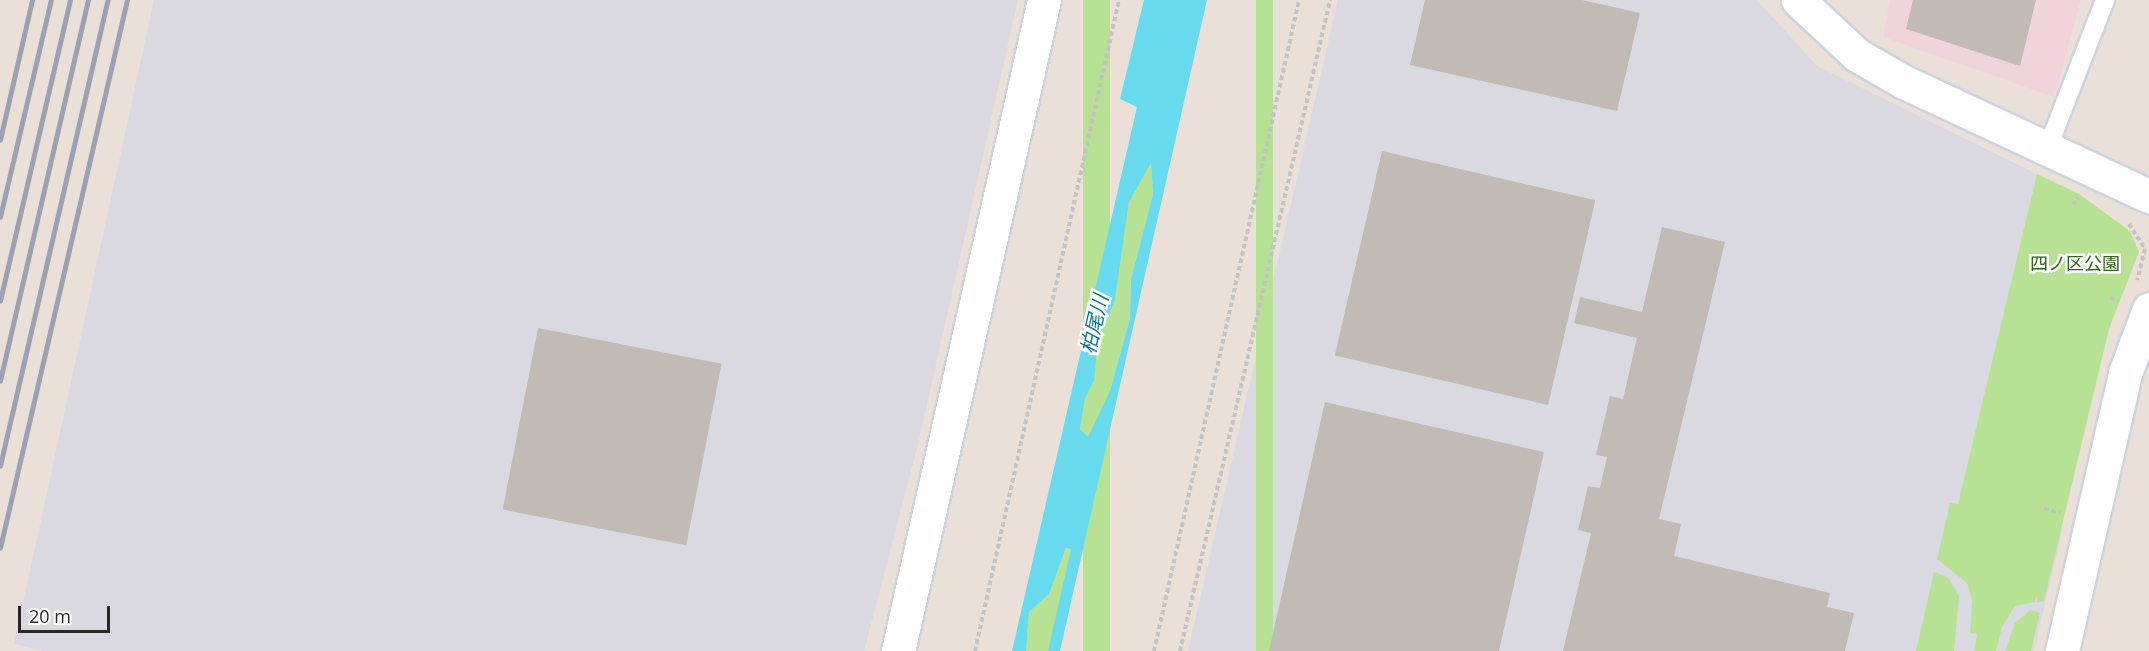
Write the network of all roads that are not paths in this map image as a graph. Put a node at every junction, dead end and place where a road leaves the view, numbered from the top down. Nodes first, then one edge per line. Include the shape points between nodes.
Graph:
1 (1044, 0) edge
2 (1798, 0) edge
3 (2105, 0) edge
4 (2048, 147) junction
5 (2149, 196) edge
6 (2141, 299) edge
7 (898, 651) edge
8 (2062, 651) edge

1 - 7 street
2 - 4 street via 1857,55 1904,82
3 - 4 lane
4 - 5 street
6 - 8 street

